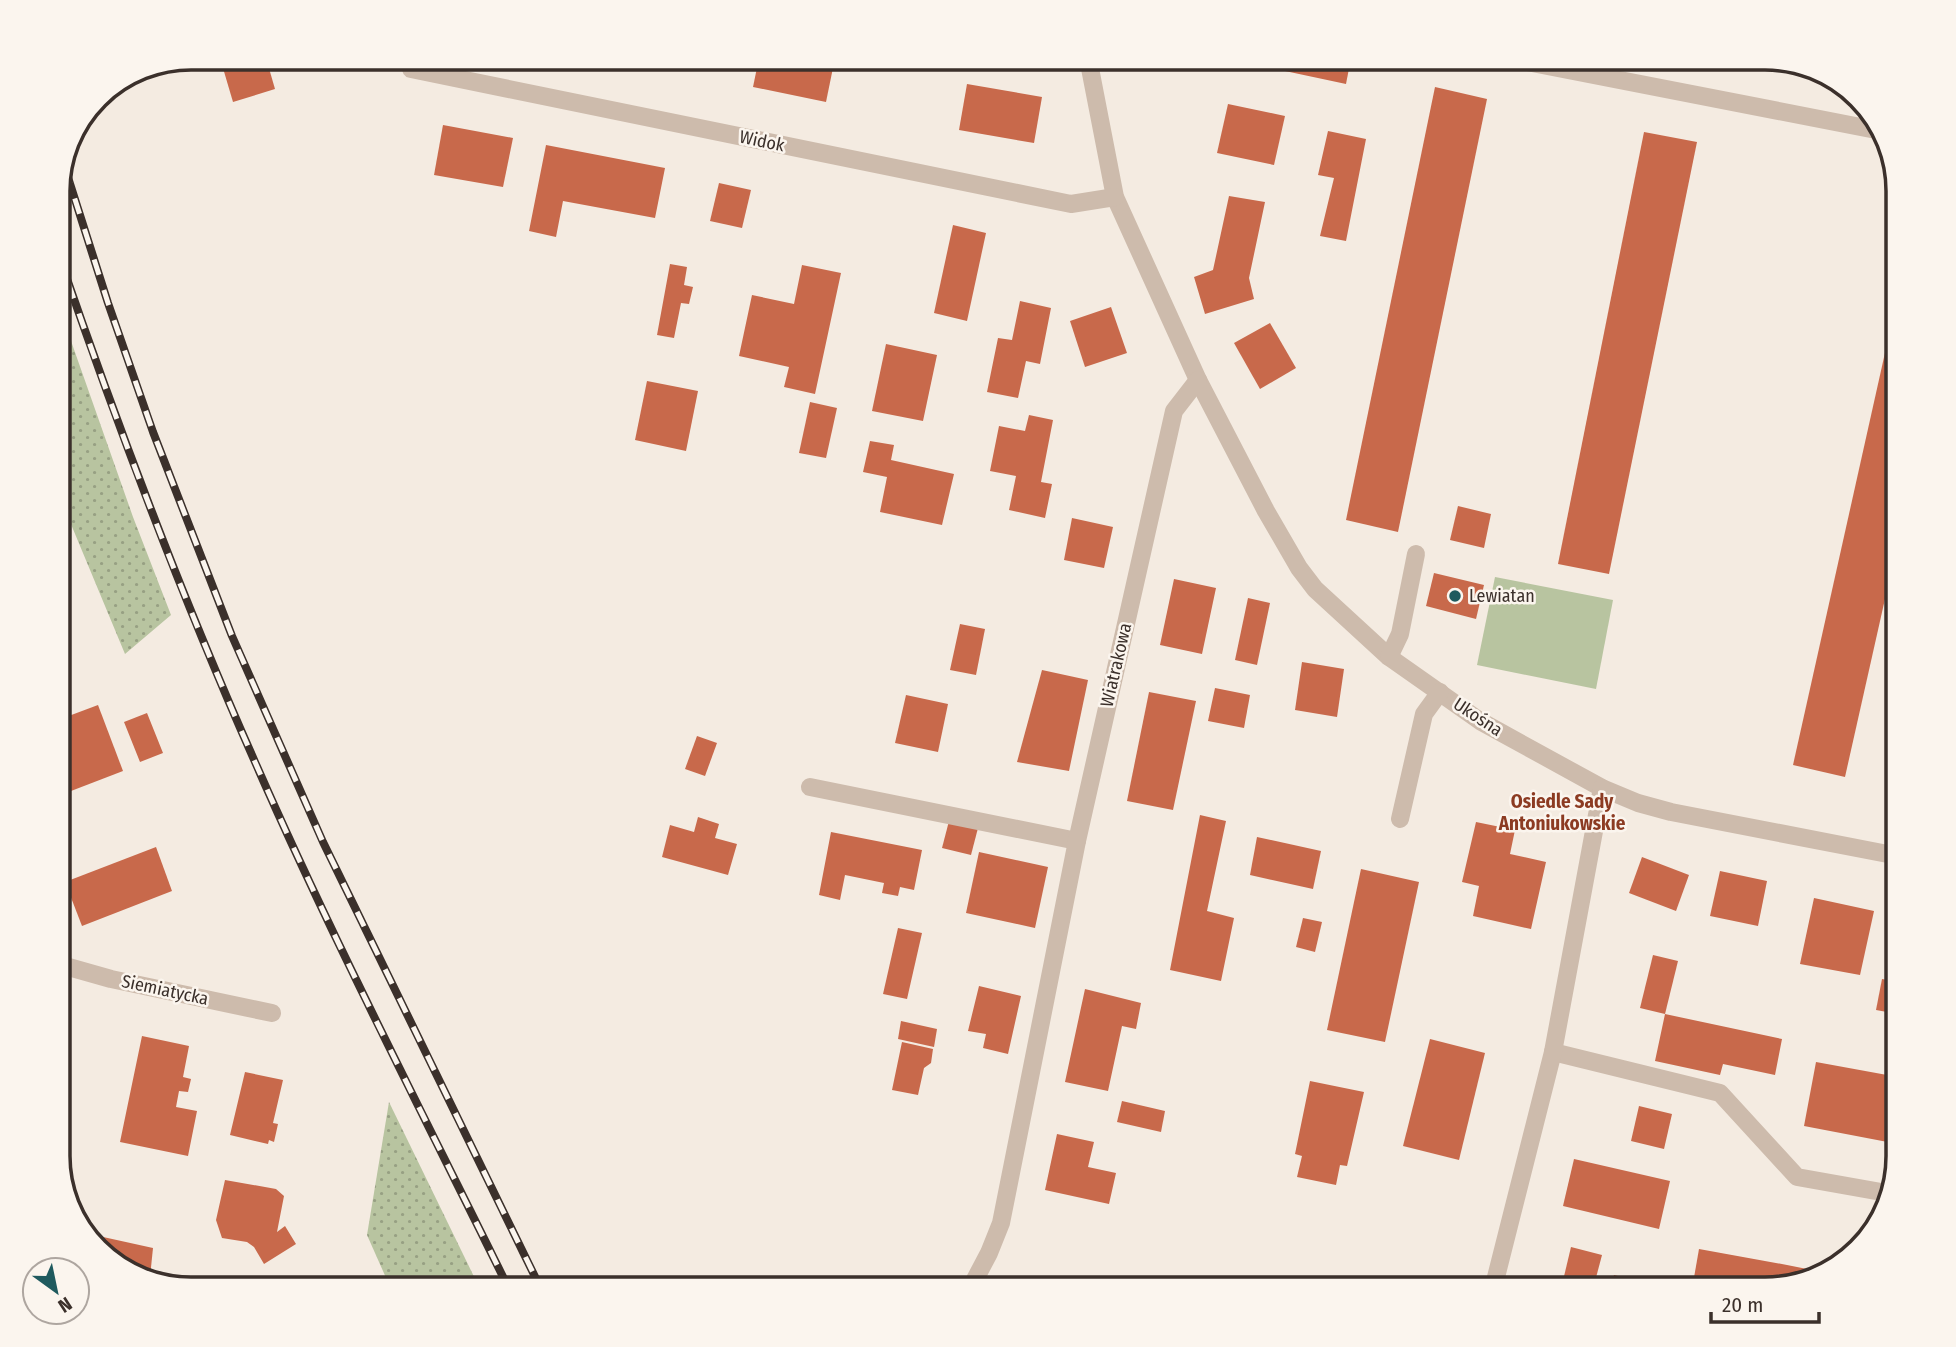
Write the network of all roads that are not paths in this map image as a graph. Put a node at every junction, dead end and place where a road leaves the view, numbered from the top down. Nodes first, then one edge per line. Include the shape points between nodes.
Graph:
1 (416, 70) edge
2 (1090, 70) edge
3 (1569, 70) edge
4 (1869, 129) edge
5 (1115, 197) junction
6 (1198, 380) junction
7 (1416, 554) dead end
8 (1389, 657) junction
9 (1440, 692) junction
10 (810, 787) dead end
11 (1602, 788) junction
12 (1400, 819) dead end
13 (1077, 841) junction
14 (1886, 854) edge
15 (70, 967) edge
16 (272, 1013) dead end
17 (1553, 1052) junction
18 (1881, 1192) edge
19 (976, 1277) edge
20 (1496, 1277) edge

1 - 5 street, Widok via 1070,205
2 - 5 street
3 - 4 street
5 - 6 street
6 - 8 street, Ukośna via 1299,568 1329,604
6 - 13 street, Wiatrakowa via 1174,411
7 - 8 street via 1400,634
8 - 9 street, Ukośna
9 - 11 street, Ukośna via 1480,721
9 - 12 street via 1424,715
10 - 13 street
11 - 14 street, Ukośna via 1671,812
11 - 17 street
13 - 19 street, Wiatrakowa via 1001,1223
15 - 16 street, Siemiatycka
17 - 18 street via 1720,1093 1797,1177
17 - 20 street

